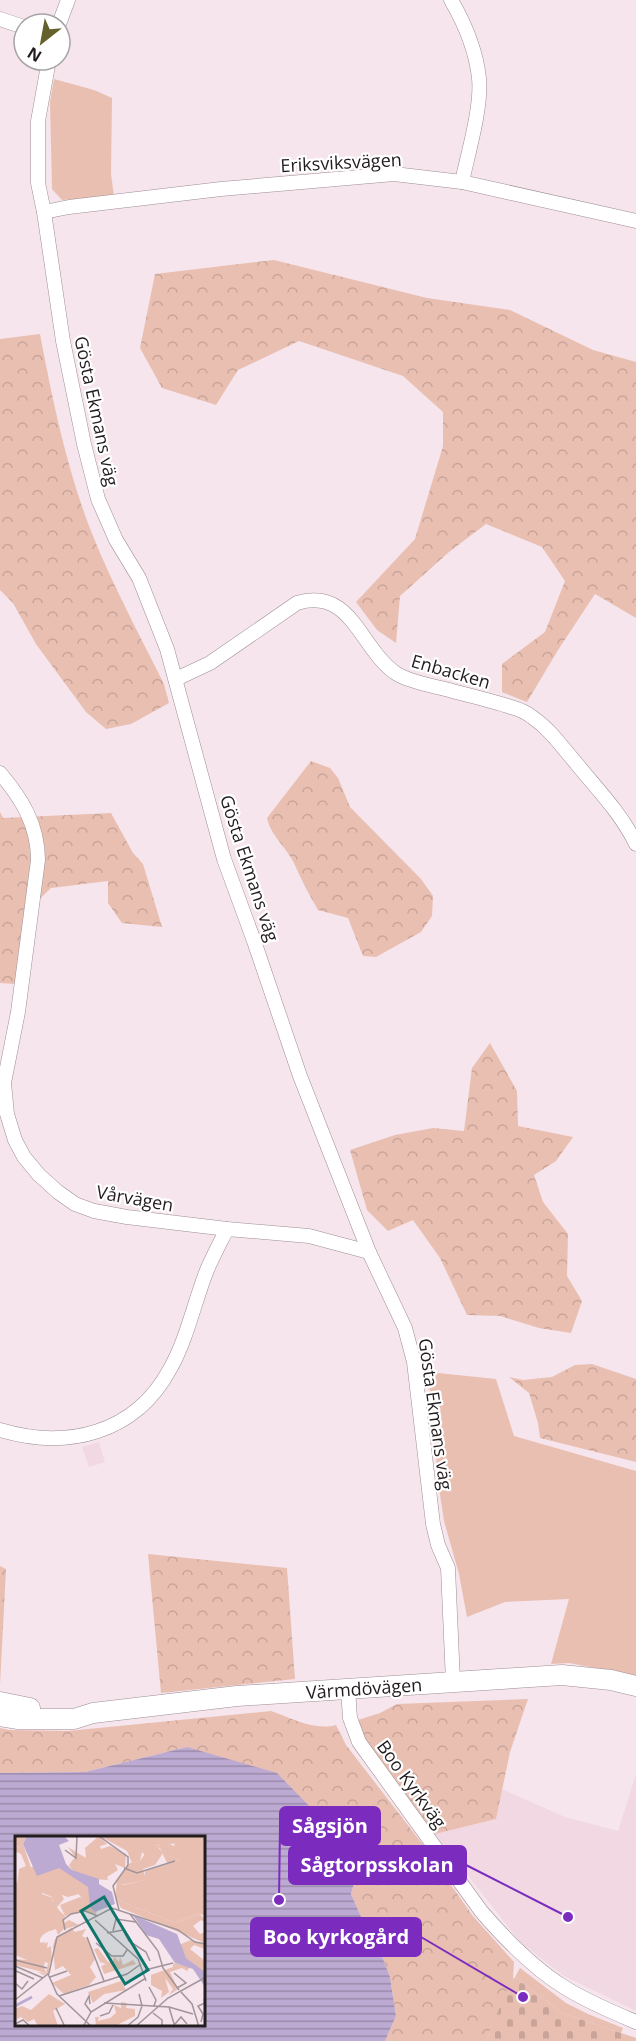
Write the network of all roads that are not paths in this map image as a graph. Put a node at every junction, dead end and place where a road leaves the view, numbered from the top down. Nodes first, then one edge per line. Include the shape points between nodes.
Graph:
1 (452, 0) edge
2 (47, 72) edge
3 (462, 182) junction
4 (44, 212) junction
5 (636, 221) edge
6 (176, 679) junction
7 (0, 773) edge
8 (636, 844) edge
9 (227, 1229) junction
10 (369, 1252) junction
11 (0, 1430) edge
12 (453, 1682) junction
13 (636, 1686) edge
14 (348, 1689) junction
15 (0, 1702) edge
16 (93, 1713) junction
17 (0, 1716) edge
18 (636, 2022) edge

1 - 3 street via 468,36 479,78 478,106
2 - 4 street, Gösta Ekmans väg via 38,144 38,183
3 - 4 street, Eriksviksvägen via 370,174
3 - 5 street, Eriksviksvägen
4 - 6 street, Gösta Ekmans väg via 63,341 98,499 139,578
6 - 8 street, Enbacken via 210,663 297,603 323,600 344,611 397,674 531,716 548,730 620,816
6 - 10 street, Gösta Ekmans väg via 224,859 300,1076
7 - 9 street, Vårvägen via 34,825 38,843 18,1012 4,1083 15,1140 39,1175 75,1204 127,1217
9 - 10 street, Vårvägen via 309,1236
9 - 11 street via 207,1269 170,1370 134,1413 94,1434 75,1438 32,1437
10 - 12 street, Gösta Ekmans väg via 405,1328 414,1362 434,1524 448,1568
12 - 13 main road, Värmdövägen via 562,1675
12 - 14 main road, Värmdövägen
14 - 16 main road, Värmdövägen via 237,1696
14 - 18 street, Boo Kyrkväg via 350,1718 359,1742 481,1911 531,1962 562,1986
15 - 16 main road, Värmdövägen
16 - 17 main road, Värmdövägen via 74,1719

